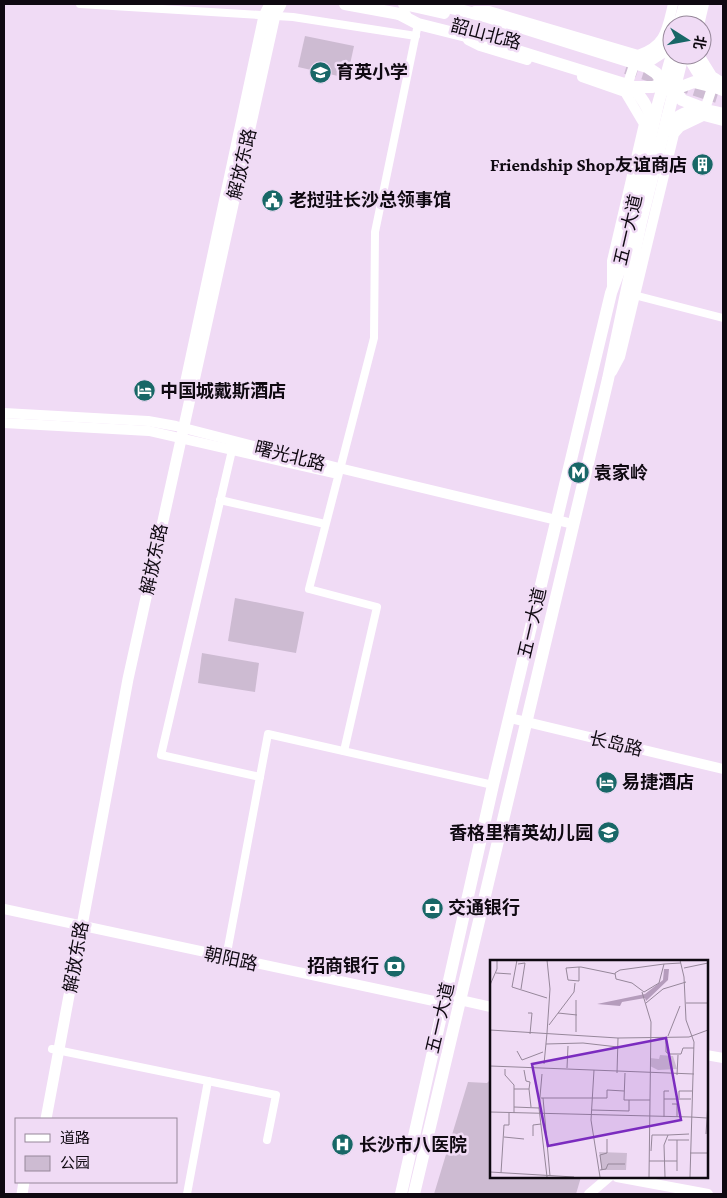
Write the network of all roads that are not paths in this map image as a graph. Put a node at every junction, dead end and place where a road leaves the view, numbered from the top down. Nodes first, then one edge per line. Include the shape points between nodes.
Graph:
1 (80, 4) edge
2 (270, 4) edge
3 (281, 4) edge
4 (345, 4) edge
5 (435, 4) edge
6 (401, 9) edge
7 (486, 10) edge
8 (270, 15) junction
9 (417, 30) junction
10 (456, 33) junction
11 (662, 49) edge
12 (672, 65) edge
13 (694, 65) edge
14 (702, 65) edge
15 (631, 74) junction
16 (671, 82) edge
17 (713, 97) edge
18 (723, 114) edge
19 (723, 121) edge
20 (653, 130) junction
21 (676, 131) junction
22 (631, 265) junction
23 (611, 293) junction
24 (630, 295) junction
25 (723, 318) edge
26 (4, 414) edge
27 (4, 423) edge
28 (179, 431) junction
29 (233, 445) junction
30 (338, 471) junction
31 (220, 500) junction
32 (556, 523) junction
33 (325, 524) junction
34 (572, 527) junction
35 (510, 718) junction
36 (525, 722) junction
37 (344, 751) junction
38 (723, 769) edge
39 (260, 777) junction
40 (493, 785) junction
41 (4, 909) edge
42 (4, 914) edge
43 (76, 927) junction
44 (226, 958) junction
45 (443, 1005) junction
46 (459, 1005) junction
47 (490, 1007) edge
48 (55, 1050) junction
49 (707, 1054) edge
50 (723, 1058) edge
51 (208, 1081) junction
52 (38, 1118) edge
53 (46, 1118) edge
54 (267, 1140) dead end
55 (608, 1178) edge
56 (623, 1178) edge
57 (187, 1194) edge
58 (401, 1194) edge
59 (414, 1194) edge
60 (589, 1194) edge
61 (708, 1194) edge

1 - 8 street
2 - 8 main road, 解放东路
3 - 8 main road, 解放东路
4 - 6 main road, 韶山北路
5 - 7 main road via 463,11
6 - 9 main road
6 - 15 main road, 韶山北路
7 - 15 main road
8 - 9 street
8 - 28 main road, 解放东路
9 - 10 main road
9 - 30 street via 375,232 374,338
10 - 15 main road
10 - 15 street via 480,46
11 - 15 main road
12 - 16 main road, 五一大道
13 - 17 main road
14 - 17 street
15 - 16 main road via 656,73
15 - 16 main road via 653,87
15 - 20 main road via 636,91 649,111
16 - 17 main road via 694,82
16 - 17 main road via 682,100
16 - 20 main road, 五一大道
17 - 18 main road
17 - 19 street
17 - 20 main road
17 - 21 street
20 - 21 street
20 - 22 main road, 五一大道
20 - 23 street via 612,261
21 - 22 street
22 - 23 main road, 五一大道
22 - 24 main road, 五一大道
23 - 32 main road, 五一大道
24 - 25 street
24 - 34 main road, 五一大道
26 - 28 street, 曙光北路 via 148,421
27 - 28 street, 曙光北路
28 - 29 street, 曙光北路
28 - 43 main road, 解放东路 via 120,678
29 - 30 street, 曙光北路
29 - 31 street
30 - 32 street, 曙光北路
30 - 33 street
31 - 33 street
31 - 39 street via 161,755
32 - 34 street, 曙光北路
32 - 35 main road, 五一大道
33 - 37 street via 308,589 377,607
34 - 36 main road, 五一大道
35 - 36 street, 长岛路
35 - 40 main road, 五一大道
36 - 38 street, 长岛路
36 - 46 main road, 五一大道
37 - 39 street via 268,734
37 - 40 street
39 - 44 street
40 - 45 main road, 五一大道
41 - 43 street, 朝阳路
42 - 43 street, 朝阳路
43 - 44 street, 朝阳路
43 - 45 street, 朝阳路
43 - 48 main road, 解放东路
44 - 45 street, 朝阳路
45 - 46 street, 朝阳路
45 - 58 main road, 五一大道
46 - 47 street, 朝阳路
46 - 59 main road, 五一大道
48 - 51 street
48 - 52 main road, 解放东路
48 - 53 main road, 解放东路
49 - 50 street
51 - 54 street via 276,1095
51 - 57 street
55 - 60 street
56 - 61 street

